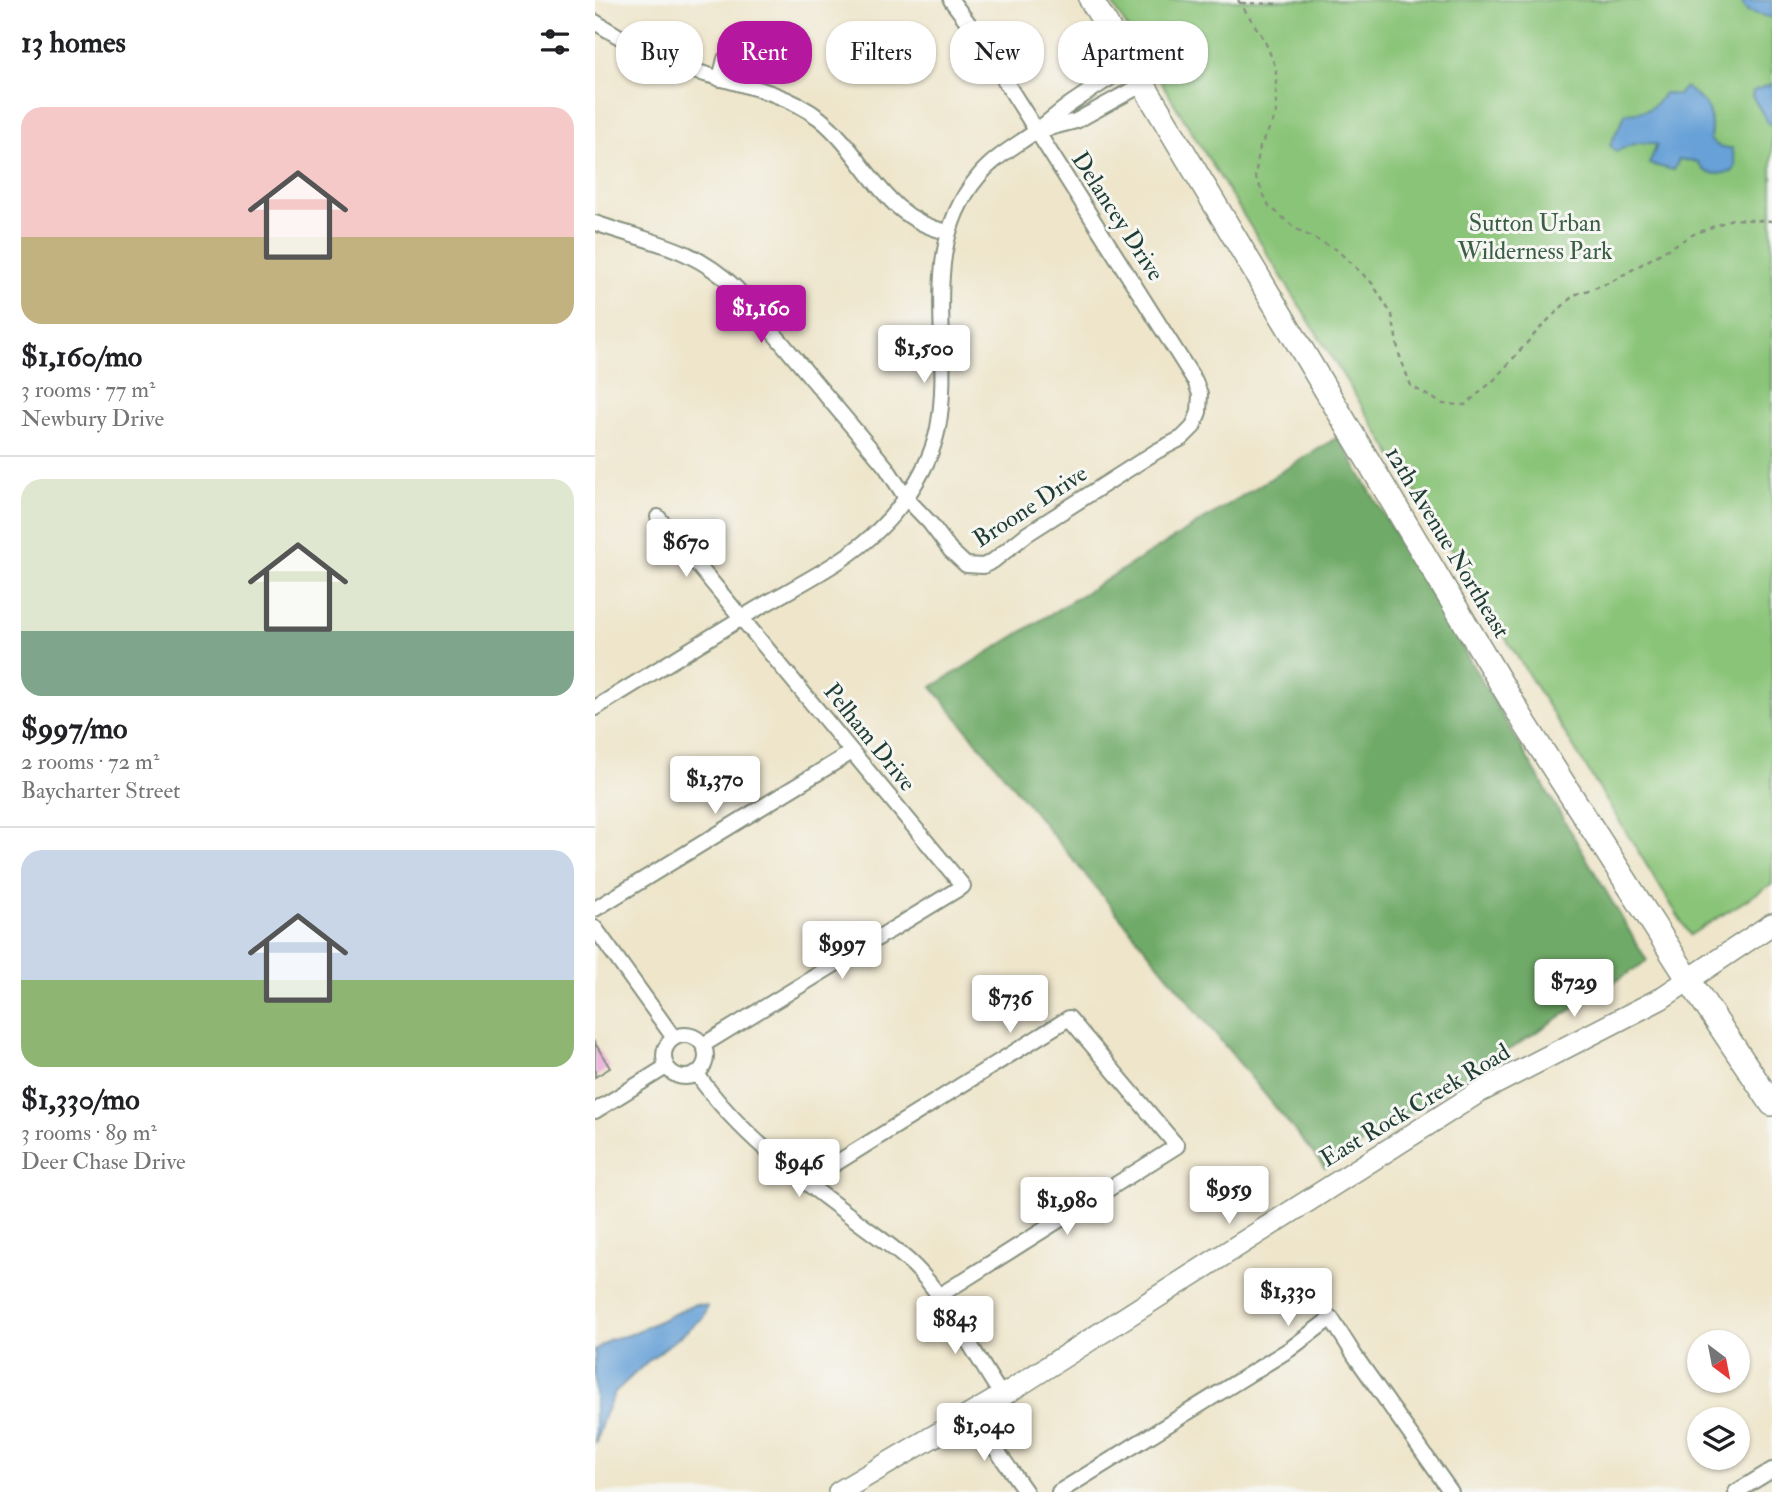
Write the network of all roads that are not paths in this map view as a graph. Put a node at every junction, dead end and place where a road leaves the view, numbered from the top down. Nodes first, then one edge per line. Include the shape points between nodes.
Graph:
1 (951, 0) edge
2 (1091, 0) edge
3 (1104, 21) edge
4 (595, 22) edge
5 (717, 78) edge
6 (741, 84) edge
7 (1101, 84) edge
8 (1143, 84) joint
9 (1036, 131) junction
10 (595, 223) edge
11 (949, 232) junction
12 (1157, 451) joint
13 (906, 498) junction
14 (658, 517) dead end
15 (742, 618) junction
16 (595, 708) edge
17 (852, 752) junction
18 (595, 909) edge
19 (1772, 924) edge
20 (595, 928) edge
21 (1689, 980) junction
22 (674, 1038) junction
23 (703, 1045) junction
24 (666, 1067) junction
25 (697, 1074) junction
26 (1772, 1104) edge
27 (595, 1111) edge
28 (806, 1182) junction
29 (937, 1297) junction
30 (1002, 1395) junction
31 (971, 1414) junction
32 (1772, 1470) edge
33 (839, 1492) edge
34 (1026, 1492) edge
35 (1059, 1492) edge
36 (1451, 1492) edge
37 (1736, 1492) edge

1 - 9 street, Delancey Drive
2 - 3 main road, 12th Avenue Northeast
4 - 5 street via 662,59
6 - 11 street via 806,110 828,127 898,208 922,224
7 - 9 street
8 - 9 street via 1076,121
8 - 21 main road, 12th Avenue Northeast via 1527,725
9 - 11 street via 979,176 961,202
9 - 12 street, Delancey Drive via 1198,388 1199,412 1193,427
10 - 13 street, Broone Drive via 682,251 718,271 886,467
11 - 13 street via 941,270 938,430
12 - 13 street, Broone Drive via 983,566 962,563
13 - 15 street via 861,548
14 - 15 street, Pelham Drive
15 - 16 street
15 - 17 street, Pelham Drive
17 - 18 street
17 - 23 street, Pelham Drive via 963,886
19 - 21 street, East Rock Creek Road
20 - 22 street
21 - 26 main road, 12th Avenue Northeast
21 - 30 street, East Rock Creek Road via 1479,1092
22 - 23 street via 691,1036
22 - 24 street via 664,1051
23 - 25 street via 706,1060
24 - 25 street via 683,1078
24 - 27 street
25 - 28 street via 723,1109
28 - 29 street via 913,1265
28 - 29 street via 1069,1018 1177,1146
29 - 30 street
30 - 31 street, East Rock Creek Road
31 - 33 street, East Rock Creek Road
31 - 34 street
32 - 37 street
35 - 36 street via 1290,1349 1331,1318

